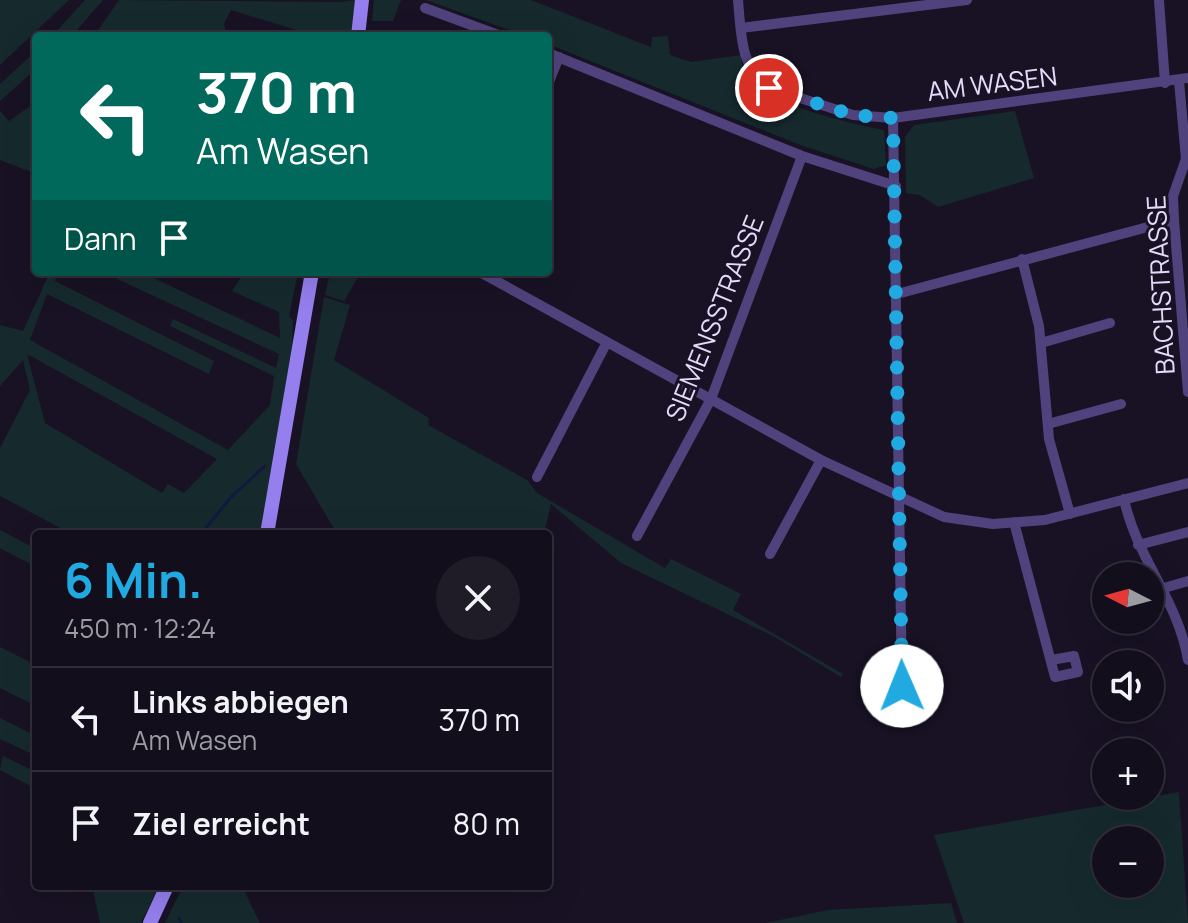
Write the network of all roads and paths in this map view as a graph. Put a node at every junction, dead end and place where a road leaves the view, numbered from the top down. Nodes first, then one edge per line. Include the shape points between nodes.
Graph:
1 (362, 0) edge
2 (371, 0) edge
3 (738, 0) edge
4 (967, 0) edge
5 (1159, 0) edge
6 (425, 8) dead end
7 (741, 28) junction
8 (358, 32) edge
9 (368, 32) edge
10 (490, 32) edge
11 (553, 55) edge
12 (1183, 79) edge
13 (1165, 83) junction
14 (893, 118) junction
15 (802, 156) junction
16 (896, 186) junction
17 (1174, 220) junction
18 (1022, 259) junction
19 (311, 276) edge
20 (487, 276) edge
21 (897, 294) junction
22 (1110, 323) dead end
23 (607, 342) junction
24 (1041, 343) junction
25 (1188, 392) edge
26 (711, 399) junction
27 (1121, 404) dead end
28 (1048, 424) junction
29 (821, 460) junction
30 (537, 477) dead end
31 (1188, 483) edge
32 (901, 499) junction
33 (1124, 499) junction
34 (1070, 514) junction
35 (1014, 522) junction
36 (268, 530) edge
37 (1188, 532) edge
38 (637, 536) dead end
39 (1138, 545) junction
40 (770, 554) dead end
41 (1148, 562) edge
42 (1188, 581) edge
43 (1164, 588) joint
44 (1186, 629) edge
45 (1051, 660) dead end
46 (1188, 660) edge
47 (902, 686) dead end
48 (165, 890) edge
49 (150, 923) edge

1 - 8 main road
2 - 9 main road
3 - 7 street, AM WASEN
4 - 7 street
5 - 13 street
6 - 10 street
7 - 14 street, AM WASEN via 749,68 769,88 853,115
11 - 15 street
12 - 13 street, AM WASEN
12 - 17 street, BACHSTRASSE via 1186,159 1173,196
13 - 14 street, AM WASEN
14 - 16 street
15 - 16 street
15 - 26 street, SIEMENSSTRASSE
16 - 21 street
17 - 18 street
17 - 25 street, BACHSTRASSE
18 - 21 street
18 - 24 street
19 - 36 main road
20 - 23 street
21 - 32 street
22 - 24 street
23 - 26 street
23 - 30 street
24 - 28 street
26 - 29 street
26 - 38 street, SIEMENSSTRASSE
27 - 28 street
28 - 34 street
29 - 32 street
29 - 40 street
31 - 33 street
32 - 35 street via 954,519
32 - 47 street
33 - 34 street
33 - 39 street
34 - 35 street
35 - 45 street
37 - 39 street
39 - 41 street
42 - 43 street
43 - 44 street
44 - 46 street
48 - 49 main road

